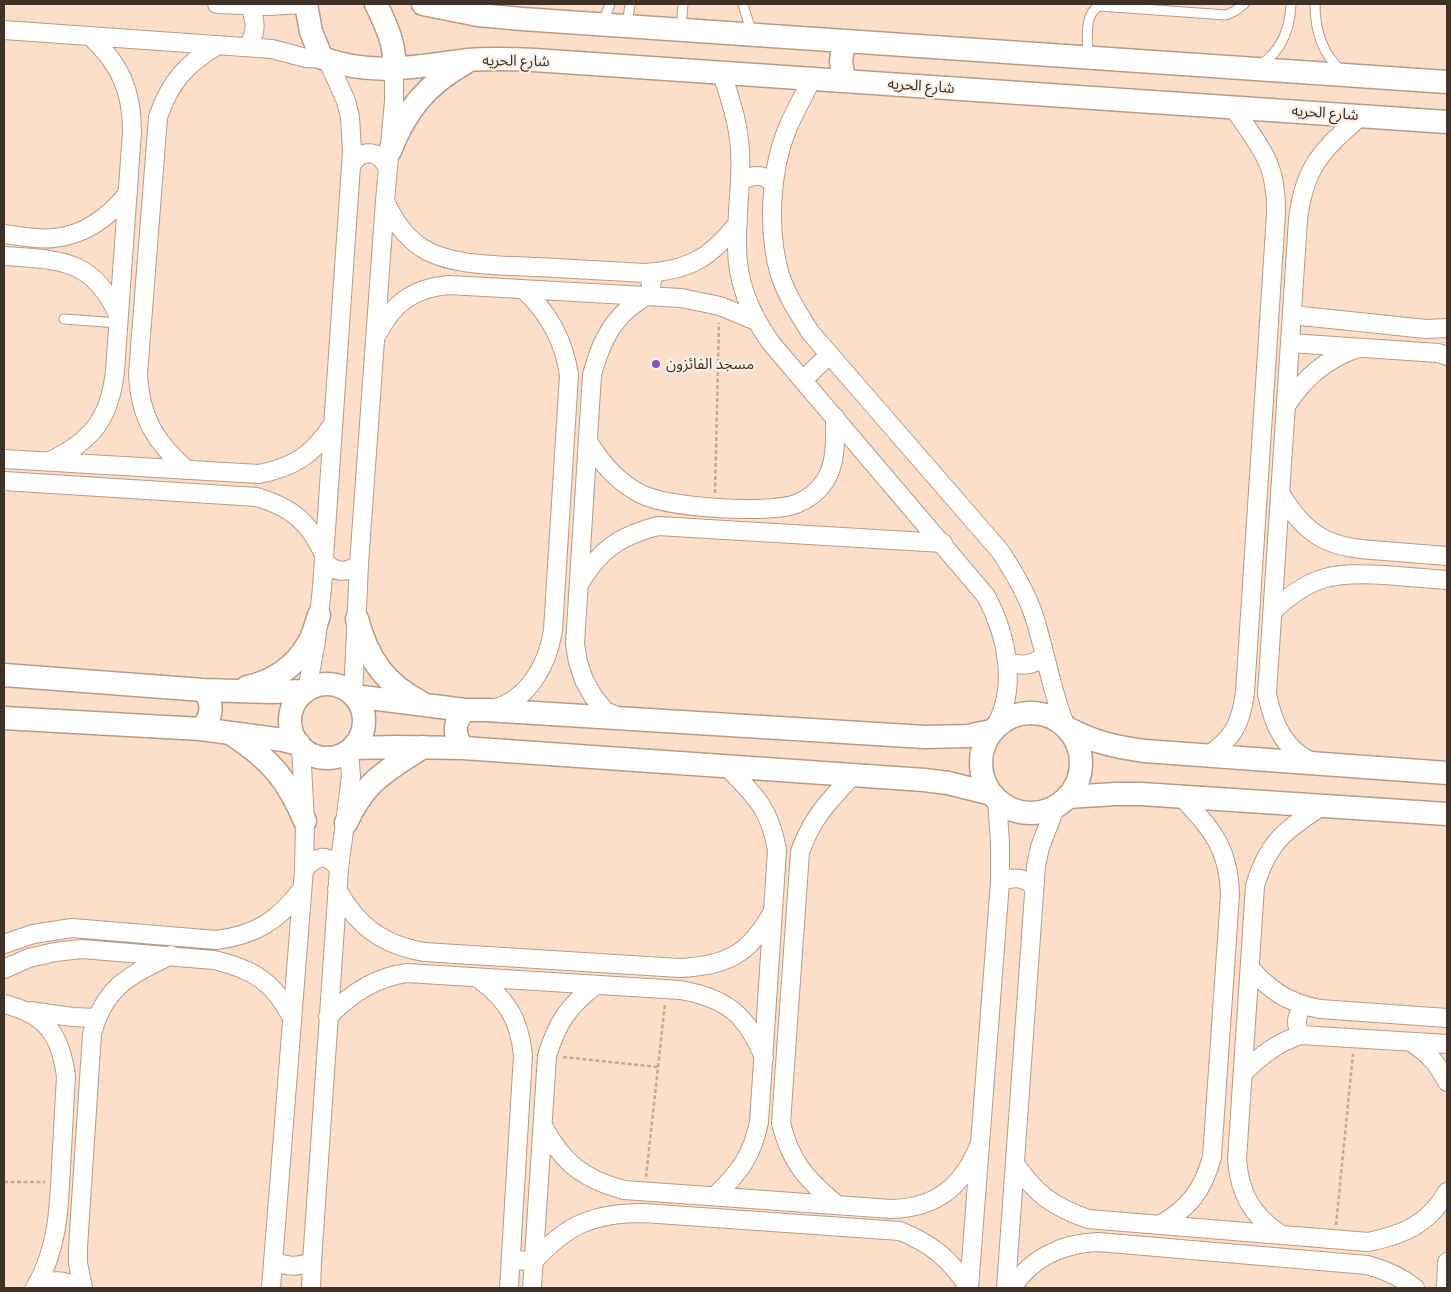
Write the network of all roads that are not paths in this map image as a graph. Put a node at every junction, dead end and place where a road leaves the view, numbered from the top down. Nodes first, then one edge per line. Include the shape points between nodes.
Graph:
1 (217, 4) edge
2 (304, 4) edge
3 (376, 4) edge
4 (423, 4) edge
5 (630, 4) edge
6 (683, 4) edge
7 (743, 4) edge
8 (1215, 4) edge
9 (1244, 4) edge
10 (1291, 4) edge
11 (1316, 4) edge
12 (250, 6) junction
13 (606, 14) edge
14 (1214, 14) junction
15 (626, 26) junction
16 (4, 30) edge
17 (681, 30) junction
18 (754, 34) junction
19 (91, 36) junction
20 (844, 41) junction
21 (218, 45) junction
22 (248, 47) junction
23 (1088, 58) junction
24 (327, 59) junction
25 (470, 60) junction
26 (394, 69) junction
27 (1255, 69) junction
28 (722, 73) junction
29 (1348, 76) junction
30 (812, 79) junction
31 (844, 81) junction
32 (1447, 82) edge
33 (1233, 107) junction
34 (132, 114) junction
35 (1361, 116) junction
36 (158, 117) junction
37 (1447, 122) edge
38 (389, 160) junction
39 (351, 166) junction
40 (740, 182) junction
41 (774, 183) junction
42 (128, 193) junction
43 (1276, 198) junction
44 (1300, 200) junction
45 (385, 201) junction
46 (738, 223) junction
47 (4, 234) edge
48 (53, 239) junction
49 (4, 256) edge
50 (52, 259) junction
51 (499, 264) junction
52 (645, 273) junction
53 (497, 288) junction
54 (523, 289) junction
55 (645, 296) junction
56 (1292, 315) junction
57 (64, 319) dead end
58 (119, 320) junction
59 (756, 321) junction
60 (1447, 328) edge
61 (376, 338) junction
62 (1290, 343) junction
63 (1357, 348) junction
64 (829, 355) junction
65 (1447, 356) edge
66 (569, 375) junction
67 (592, 375) junction
68 (803, 380) junction
69 (113, 389) junction
70 (139, 390) junction
71 (1286, 406) junction
72 (835, 417) junction
73 (333, 423) junction
74 (588, 441) junction
75 (4, 459) edge
76 (50, 461) junction
77 (187, 470) junction
78 (259, 474) junction
79 (4, 481) edge
80 (1280, 493) junction
81 (257, 497) junction
82 (660, 502) junction
83 (658, 526) junction
84 (943, 543) junction
85 (1354, 549) junction
86 (1444, 554) edge
87 (324, 558) junction
88 (359, 564) junction
89 (1352, 573) junction
90 (1447, 580) edge
91 (578, 586) junction
92 (1272, 612) junction
93 (319, 615) junction
94 (357, 619) junction
95 (551, 643) junction
96 (575, 644) junction
97 (1044, 656) junction
98 (1007, 661) junction
99 (4, 675) edge
100 (203, 690) junction
101 (233, 690) junction
102 (306, 691) junction
103 (1245, 692) junction
104 (1268, 694) junction
105 (354, 695) junction
106 (427, 705) junction
107 (476, 710) junction
108 (619, 717) junction
109 (4, 718) edge
110 (1066, 727) junction
111 (201, 729) junction
112 (992, 731) junction
113 (230, 733) junction
114 (300, 746) junction
115 (423, 747) junction
116 (463, 748) junction
117 (351, 749) junction
118 (1207, 756) junction
119 (1320, 764) junction
120 (727, 767) junction
121 (1447, 773) edge
122 (852, 776) junction
123 (994, 797) junction
124 (1182, 798) junction
125 (1061, 802) junction
126 (1322, 806) junction
127 (1447, 814) edge
128 (305, 821) junction
129 (346, 823) junction
130 (777, 850) junction
131 (800, 852) junction
132 (339, 869) junction
133 (304, 870) junction
134 (1000, 882) junction
135 (1230, 882) junction
136 (1034, 886) junction
137 (1255, 886) junction
138 (302, 889) junction
139 (337, 890) junction
140 (773, 912) junction
141 (216, 940) junction
142 (4, 944) edge
143 (408, 949) junction
144 (171, 956) junction
145 (214, 960) junction
146 (703, 967) junction
147 (1250, 968) junction
148 (4, 969) edge
149 (407, 973) junction
150 (478, 978) junction
151 (596, 986) junction
152 (702, 994) junction
153 (4, 1004) edge
154 (1303, 1006) junction
155 (25, 1010) junction
156 (328, 1017) junction
157 (96, 1018) junction
158 (292, 1018) junction
159 (1447, 1018) edge
160 (1301, 1035) junction
161 (1411, 1042) junction
162 (1447, 1044) edge
163 (523, 1054) junction
164 (548, 1056) junction
165 (764, 1058) junction
166 (1243, 1073) junction
167 (66, 1077) junction
168 (89, 1078) junction
169 (1447, 1082) edge
170 (759, 1122) junction
171 (781, 1123) junction
172 (543, 1126) junction
173 (979, 1146) junction
174 (1212, 1157) junction
175 (1237, 1160) junction
176 (1015, 1164) junction
177 (624, 1190) junction
178 (1447, 1192) edge
179 (715, 1196) junction
180 (836, 1204) junction
181 (903, 1208) junction
182 (620, 1213) junction
183 (1088, 1219) junction
184 (1160, 1225) junction
185 (900, 1231) junction
186 (1281, 1235) junction
187 (1368, 1242) junction
188 (1086, 1243) junction
189 (511, 1260) junction
190 (273, 1261) junction
191 (534, 1261) junction
192 (312, 1262) junction
193 (1447, 1262) edge
194 (1367, 1265) junction
195 (36, 1288) edge
196 (78, 1288) edge
197 (83, 1288) edge
198 (271, 1288) edge
199 (311, 1288) edge
200 (509, 1288) edge
201 (532, 1288) edge
202 (969, 1288) edge
203 (1006, 1288) edge
204 (1012, 1288) edge
205 (1415, 1288) edge
206 (1446, 1288) edge

1 - 12 street
2 - 12 street
2 - 24 street via 314,40 322,58
3 - 26 street via 388,28
4 - 13 street via 500,17
5 - 15 lane
6 - 17 lane
7 - 18 lane
8 - 14 lane
9 - 14 lane via 1226,15
10 - 27 lane via 1290,23 1281,45
11 - 29 lane via 1316,26 1324,49
12 - 22 street via 256,28
13 - 15 street
14 - 23 lane via 1099,6 1090,15
15 - 17 street
16 - 19 street
17 - 18 street
18 - 20 street
19 - 21 street
19 - 34 street via 119,71
20 - 23 street
20 - 31 street via 840,61
21 - 22 street
21 - 36 street via 194,61 174,82
22 - 24 street
23 - 27 street
24 - 26 street, شارع الحريه via 358,68
24 - 39 street via 350,117
25 - 26 street, شارع الحريه
25 - 28 street, شارع الحريه via 499,58
25 - 38 street via 428,88 412,107 399,128
26 - 38 street
27 - 29 street
28 - 30 street, شارع الحريه
28 - 40 street via 737,126
29 - 32 street
30 - 31 street, شارع الحريه
30 - 41 street via 787,129
31 - 33 street, شارع الحريه
33 - 35 street, شارع الحريه
33 - 43 street via 1268,159
34 - 36 street via 146,109
34 - 42 street
35 - 37 street, شارع الحريه
35 - 44 street via 1327,146 1315,162
36 - 70 street
38 - 39 street via 370,153 359,156
38 - 45 street
39 - 73 street
40 - 41 street via 761,176
40 - 46 street
41 - 64 street via 773,243 780,275 793,305
42 - 48 street via 103,220 88,229
42 - 58 street
43 - 44 street via 1292,194
43 - 103 street
44 - 56 street
45 - 51 street via 407,236 423,248 442,257
45 - 61 street
46 - 52 street via 708,255 695,262 667,272
46 - 59 street via 739,274
47 - 48 street
48 - 50 street via 58,249
49 - 50 street
50 - 58 street via 86,272 101,284
51 - 52 street
51 - 53 street via 492,273 493,284
52 - 55 street via 652,284
53 - 54 street
53 - 61 street via 449,285 430,287 412,294 384,321
54 - 55 street
54 - 66 street via 555,327
55 - 59 street via 681,298 720,306
55 - 67 street via 628,308 604,338
56 - 60 street via 1426,329
56 - 62 street
57 - 58 lane
58 - 69 street
59 - 68 street
61 - 88 street
62 - 63 street
62 - 71 street
63 - 65 street
63 - 71 street via 1323,364 1296,390
64 - 68 street
64 - 97 street via 1000,552 1025,593
66 - 67 street via 580,369
66 - 95 street
67 - 74 street
68 - 72 street
69 - 70 street via 119,396 128,398
69 - 76 street via 97,426 84,441
70 - 77 street via 142,409 160,443
71 - 80 street
72 - 82 street via 833,463 826,480 814,494 798,504 779,508
72 - 84 street
73 - 78 street via 310,453 294,463
73 - 87 street
74 - 82 street via 610,472 625,485
74 - 91 street
75 - 76 street
76 - 77 street
77 - 78 street
78 - 81 street via 264,486
79 - 81 street
80 - 85 street via 1302,524 1317,536
80 - 92 street
81 - 87 street via 275,502 305,523 316,538
82 - 83 street via 653,514
83 - 84 street
83 - 91 street via 638,531 603,552
84 - 98 street via 986,596 996,615
85 - 86 street
85 - 89 street via 1348,563
87 - 88 street via 328,566 341,571 348,571
87 - 93 street
88 - 94 street
89 - 90 street
89 - 92 street via 1317,580 1300,589
91 - 96 street
92 - 104 street
93 - 101 street via 309,644 289,667 263,684
93 - 102 street
94 - 105 street
94 - 106 street via 363,641 374,662 407,695
95 - 96 street via 563,649
95 - 107 street via 540,670 521,694 506,706
96 - 108 street via 584,680 593,696 605,711
97 - 98 street via 1031,664
97 - 110 street
98 - 112 street via 1005,699 1001,717
99 - 100 street
100 - 101 street
100 - 111 street via 211,705 211,714
101 - 102 street
102 - 105 street via 331,684
102 - 114 street via 295,704 291,720 291,729
103 - 104 street via 1256,698
103 - 118 street via 1238,724 1230,738
104 - 119 street via 1271,713 1289,746 1303,758
105 - 106 street
105 - 117 street via 360,704 364,722 359,740
106 - 107 street
107 - 108 street
107 - 116 street via 459,716 456,724 455,733
108 - 112 street via 925,737 968,736
109 - 111 street
110 - 112 street via 1055,719 1029,712 1003,721
110 - 118 street via 1086,738 1124,749
110 - 125 street via 1074,738 1081,762 1074,787
111 - 113 street
112 - 123 street via 982,752 981,763 986,785
113 - 114 street via 284,740
113 - 128 street via 255,749 276,770 293,794
114 - 117 street via 308,753 325,758 342,755
114 - 128 street
115 - 116 street
115 - 117 street
115 - 129 street via 368,786
116 - 120 street
117 - 129 street
118 - 119 street
119 - 121 street
120 - 122 street
120 - 130 street via 767,813
122 - 123 street via 948,783
122 - 131 street via 814,819
123 - 125 street via 1026,813 1036,813
123 - 134 street via 1000,843
124 - 125 street via 1116,794
124 - 126 street
124 - 135 street via 1210,828 1220,845
125 - 136 street via 1040,847
126 - 127 street
126 - 137 street via 1285,832 1271,847
128 - 133 street
129 - 132 street
130 - 131 street via 789,842
130 - 140 street
131 - 171 street
132 - 133 street via 332,861 322,858
132 - 139 street
133 - 138 street
134 - 136 street via 1018,877
134 - 173 street
135 - 137 street via 1244,878
135 - 174 street
136 - 176 street
137 - 147 street
138 - 141 street via 274,920 236,937
138 - 158 street
139 - 143 street via 360,922 376,934
139 - 156 street
140 - 146 street via 758,935 738,954
140 - 165 street
141 - 142 street via 72,928 32,934
141 - 145 street via 221,950
143 - 146 street
143 - 149 street via 400,962
144 - 145 street
144 - 148 street via 82,949 29,958
144 - 157 street via 128,978 109,996
145 - 158 street via 252,972 270,984
146 - 152 street via 709,980
147 - 154 street via 1274,991
147 - 166 street
149 - 150 street
149 - 156 street via 392,975 357,991
150 - 151 street
150 - 163 street via 506,1003 521,1036
151 - 152 street
151 - 164 street via 578,998 564,1015 553,1034
152 - 165 street via 734,1011 747,1025
153 - 155 street
154 - 159 street
154 - 160 street via 1296,1023
155 - 157 street
155 - 167 street via 42,1021 56,1037
156 - 192 street
157 - 168 street
158 - 190 street
160 - 161 street
160 - 166 street via 1270,1048
161 - 162 street
161 - 169 street via 1427,1052
163 - 164 street via 538,1050
163 - 189 street
164 - 172 street
165 - 170 street
166 - 175 street
167 - 168 street via 75,1073
167 - 195 street via 56,1232 44,1274
168 - 197 street via 78,1263
170 - 171 street via 772,1127
170 - 179 street via 751,1153 733,1179
171 - 180 street via 790,1150 804,1175
172 - 177 street via 553,1145 584,1175
172 - 191 street
173 - 181 street via 971,1165 942,1196
173 - 202 street
174 - 175 street via 1224,1162
174 - 184 street via 1207,1174 1189,1204
175 - 186 street via 1238,1178 1244,1195 1266,1224
176 - 183 street via 1046,1199
176 - 203 street
177 - 179 street
177 - 182 street via 616,1201
178 - 187 street via 1428,1217 1410,1230
179 - 180 street
180 - 181 street
181 - 185 street via 907,1221
182 - 185 street
182 - 191 street via 581,1223 548,1246
183 - 184 street
183 - 188 street via 1080,1230
184 - 186 street
185 - 202 street via 933,1247 947,1259
186 - 187 street
187 - 194 street via 1372,1251
188 - 194 street
188 - 204 street via 1061,1248 1038,1260
189 - 191 street
189 - 200 street
190 - 192 street via 292,1267
190 - 198 street
191 - 201 street
192 - 199 street
193 - 206 street
194 - 205 street via 1402,1278
195 - 196 street via 60,1281

